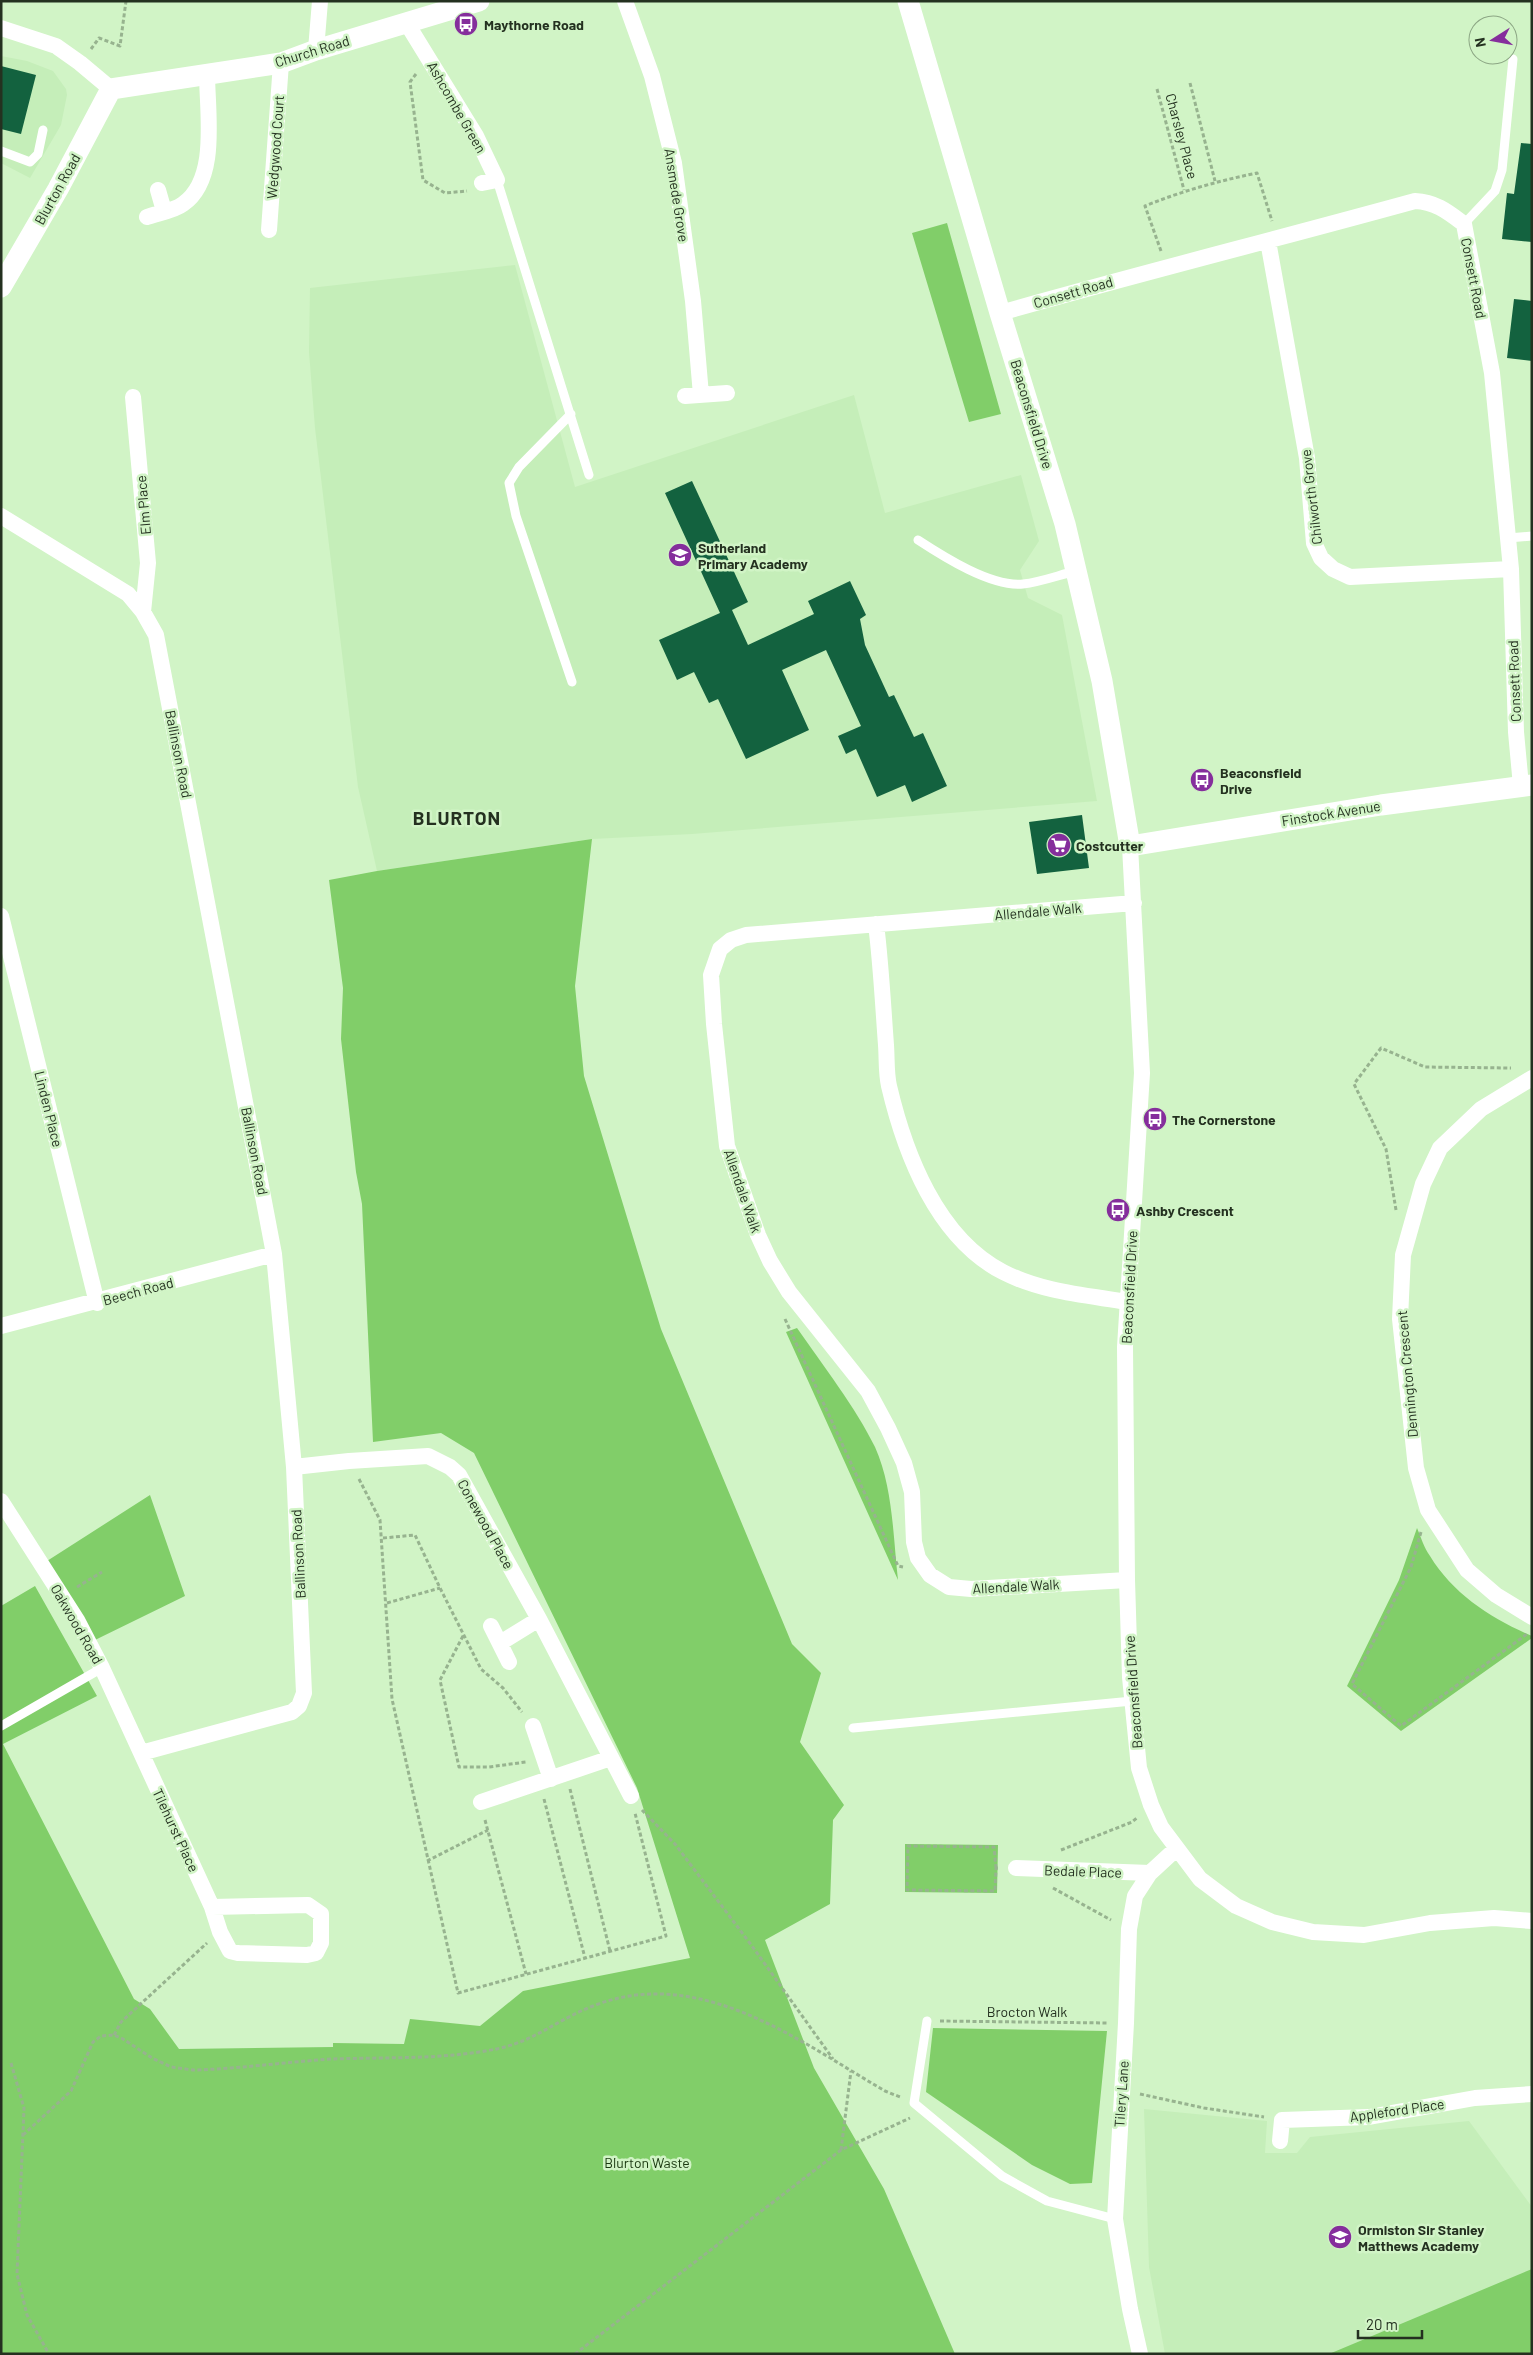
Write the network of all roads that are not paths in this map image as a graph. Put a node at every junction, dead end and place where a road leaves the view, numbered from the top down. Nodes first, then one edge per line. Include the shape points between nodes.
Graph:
1 (320, 1) edge
2 (625, 1) edge
3 (908, 1) edge
4 (468, 3) edge
5 (406, 22) junction
6 (1, 28) edge
7 (316, 50) junction
8 (281, 63) junction
9 (1513, 65) edge
10 (207, 73) junction
11 (111, 89) junction
12 (43, 130) dead end
13 (1, 151) edge
14 (490, 181) joint
15 (158, 190) dead end
16 (164, 211) junction
17 (147, 217) dead end
18 (1464, 224) junction
19 (269, 230) dead end
20 (1273, 240) junction
21 (1, 287) edge
22 (1000, 313) junction
23 (727, 393) dead end
24 (133, 397) dead end
25 (571, 414) junction
26 (589, 474) dead end
27 (1, 516) edge
28 (1532, 536) edge
29 (1508, 538) junction
30 (918, 540) dead end
31 (1511, 569) junction
32 (1076, 571) junction
33 (143, 612) junction
34 (572, 682) dead end
35 (1526, 786) edge
36 (1130, 846) junction
37 (1134, 903) junction
38 (1, 916) edge
39 (876, 924) junction
40 (1532, 1078) edge
41 (274, 1254) junction
42 (97, 1302) junction
43 (1127, 1302) junction
44 (1, 1326) edge
45 (294, 1467) junction
46 (1, 1501) edge
47 (1127, 1580) junction
48 (1532, 1617) edge
49 (539, 1619) junction
50 (491, 1626) dead end
51 (500, 1642) junction
52 (509, 1662) dead end
53 (102, 1668) junction
54 (1132, 1701) junction
55 (1, 1726) edge
56 (533, 1726) road end
57 (852, 1728) dead end
58 (141, 1753) junction
59 (612, 1758) junction
60 (545, 1781) junction
61 (631, 1796) road end
62 (481, 1802) road end
63 (1176, 1849) junction
64 (1016, 1868) road end
65 (1150, 1874) junction
66 (212, 1907) junction
67 (1532, 1920) edge
68 (927, 2021) road end
69 (1532, 2094) edge
70 (1280, 2141) dead end
71 (1115, 2219) junction
72 (1140, 2354) edge

1 - 7 street
2 - 23 street, Ansmede Grove via 652,76 674,163 693,301 693,395
3 - 22 street, Beaconsfield Drive
4 - 5 street, Church Road
5 - 7 street, Church Road
5 - 14 street, Ashcombe Green via 476,136
6 - 11 street via 56,46
7 - 8 street, Church Road
8 - 10 street, Church Road
8 - 19 street, Wedgwood Court
9 - 18 lane via 1502,170 1495,191
10 - 11 street, Church Road
10 - 16 street via 206,173 198,192 182,206
11 - 21 street, Blurton Road
12 - 13 lane via 38,154 30,162
14 - 25 lane
15 - 16 street
16 - 17 street
18 - 20 street, Consett Road via 1430,202 1415,201
18 - 29 street, Consett Road via 1492,373
20 - 22 street, Consett Road via 1166,266
20 - 31 street, Chilworth Grove via 1307,458 1314,543 1321,558 1333,569 1350,577
22 - 32 street, Beaconsfield Drive via 1046,459
24 - 33 street, Elm Place via 148,563
25 - 26 lane
25 - 34 lane via 519,468 509,483 516,516
27 - 33 street, Ballinson Road via 128,594
28 - 29 lane
29 - 31 street, Consett Road
30 - 32 lane via 980,575 1015,583 1024,584
31 - 35 street, Consett Road via 1516,732
32 - 36 street, Beaconsfield Drive via 1102,681
33 - 41 street, Ballinson Road via 156,636 163,670
35 - 36 street, Finstock Avenue via 1381,805
36 - 37 street, Beaconsfield Drive
37 - 39 street, Allendale Walk
37 - 43 street, Beaconsfield Drive via 1142,1073
38 - 42 street, Linden Place
39 - 43 street via 889,1085 912,1158 933,1201 953,1230 978,1255 1003,1272 1049,1290
39 - 47 street, Allendale Walk via 746,935 731,940 720,949 711,975 727,1146 758,1235 790,1292 868,1391 888,1428 904,1463 912,1492 914,1542 918,1558 930,1575 949,1586 971,1589
40 - 48 street, Dennington Crescent via 1480,1109 1440,1148 1423,1184 1403,1254 1400,1319 1416,1468 1428,1510 1467,1570
41 - 42 street, Beech Road
41 - 45 street, Ballinson Road
42 - 44 street, Beech Road
43 - 47 street, Beaconsfield Drive
45 - 49 street, Conewood Place via 428,1456 450,1467 459,1475
45 - 58 street, Ballinson Road via 304,1693 299,1706 292,1712
46 - 53 street, Oakwood Road via 62,1596
47 - 54 street, Beaconsfield Drive
49 - 51 street
49 - 59 street, Conewood Place
50 - 51 street
51 - 52 street
53 - 55 lane
53 - 58 street, Oakwood Road
54 - 57 lane
54 - 63 street, Beaconsfield Drive via 1140,1768 1151,1805
56 - 60 street via 544,1760
58 - 66 street, Tilehurst Place
59 - 60 street
59 - 61 street, Conewood Place
60 - 62 street
63 - 65 street, Tilery Lane
63 - 67 street, Beaconsfield Drive via 1200,1879 1236,1906 1272,1922 1314,1932 1364,1935 1430,1923 1494,1918
64 - 65 street, Bedale Place
65 - 71 street, Tilery Lane via 1135,1896 1129,1929
66 - 66 street, Tilehurst Place via 230,1951 238,1954 316,1953 321,1943 321,1914 308,1905
68 - 71 lane via 914,2103 1002,2176 1047,2201
69 - 70 street, Appleford Place via 1475,2098 1369,2117 1282,2120
71 - 72 street, Tilery Lane

